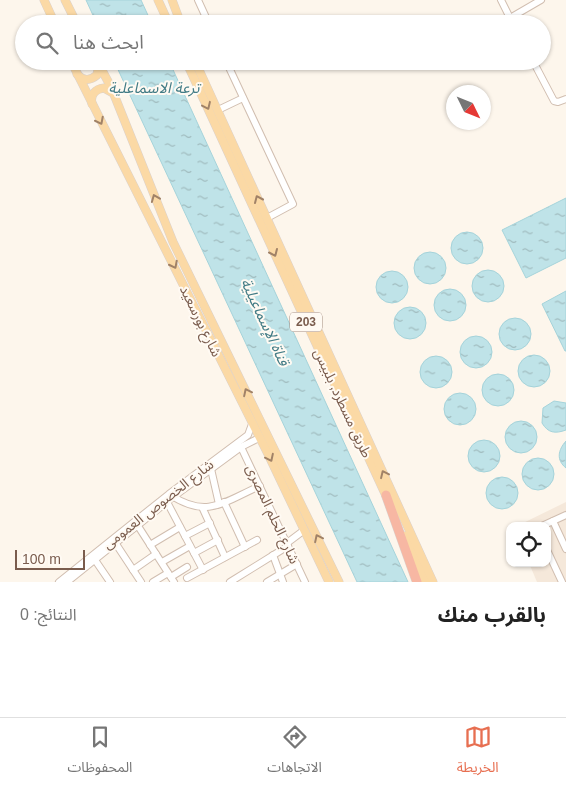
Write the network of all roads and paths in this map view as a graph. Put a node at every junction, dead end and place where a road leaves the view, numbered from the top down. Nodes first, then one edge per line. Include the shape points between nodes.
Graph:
1 (44, 0) edge
2 (65, 0) edge
3 (158, 0) edge
4 (172, 0) edge
5 (198, 0) edge
6 (500, 0) edge
7 (541, 0) edge
8 (51, 15) edge
9 (72, 15) edge
10 (165, 15) edge
11 (178, 15) edge
12 (205, 15) edge
13 (509, 15) edge
14 (520, 15) edge
15 (75, 70) edge
16 (99, 70) edge
17 (102, 70) edge
18 (190, 70) edge
19 (201, 70) edge
20 (229, 70) edge
21 (538, 70) edge
22 (77, 74) junction
23 (114, 94) junction
24 (239, 99) junction
25 (566, 99) edge
26 (92, 104) junction
27 (218, 110) junction
28 (267, 218) junction
29 (252, 424) junction
30 (259, 438) junction
31 (241, 447) junction
32 (211, 469) junction
33 (260, 486) junction
34 (386, 495) junction
35 (171, 496) junction
36 (167, 502) junction
37 (221, 503) junction
38 (203, 509) junction
39 (566, 515) edge
40 (552, 521) joint
41 (210, 523) junction
42 (138, 526) junction
43 (180, 527) junction
44 (303, 531) junction
45 (185, 536) junction
46 (218, 540) junction
47 (257, 540) dead end
48 (116, 544) junction
49 (288, 544) junction
50 (150, 545) junction
51 (190, 546) junction
52 (244, 547) junction
53 (566, 549) edge
54 (194, 553) junction
55 (156, 554) junction
56 (273, 555) junction
57 (225, 557) junction
58 (551, 559) edge
59 (96, 560) junction
60 (162, 562) junction
61 (297, 564) junction
62 (188, 567) dead end
63 (133, 570) junction
64 (203, 570) junction
65 (280, 574) junction
66 (171, 577) edge
67 (187, 578) dead end
68 (59, 582) edge
69 (67, 582) edge
70 (110, 582) edge
71 (141, 582) edge
72 (154, 582) edge
73 (230, 582) edge
74 (267, 582) edge
75 (283, 582) edge
76 (306, 582) edge
77 (329, 582) edge
78 (338, 582) edge
79 (417, 582) edge
80 (425, 582) edge
81 (433, 582) edge
82 (562, 582) edge

1 - 8 main road
2 - 9 main road
3 - 10 main road
4 - 11 main road
5 - 12 street
6 - 13 street
7 - 14 street
15 - 22 main road, شارع بورسعيد
16 - 22 main road via 90,80
17 - 23 main road, شارع بورسعيد
18 -> 34 main road, طريق مسطرد, بلبيس / 203
19 - 27 main road, طريق مسطرد, بلبيس / 203
20 - 24 street
21 - 25 street via 553,100
22 - 26 main road, شارع بورسعيد
23 - 26 main road via 108,89 100,89 94,93
78 -> 23 main road, شارع بورسعيد via 173,242
24 - 27 street
24 - 28 street via 293,204
26 -> 29 main road, شارع بورسعيد
28 -> 27 main road, طريق مسطرد, بلبيس / 203
81 -> 28 main road, طريق مسطرد, بلبيس / 203
29 - 30 main road, شارع بورسعيد
29 - 35 street, شارع الخصوص العمومى via 248,435
30 - 31 street, شارع الخصوص العمومى
30 -> 44 main road, شارع بورسعيد
31 - 32 street, شارع الخصوص العمومى
31 - 33 street, شارع الحلم المصرى
32 - 35 street, شارع الخصوص العمومى
32 - 37 street
33 - 37 street
33 - 49 street, شارع الحلم المصرى
34 - 79 highway
34 - 80 main road, طريق مسطرد, بلبيس / 203
35 - 36 street, شارع الخصوص العمومى
35 - 38 street
35 - 68 street, شارع الخصوص العمومى
36 - 42 street, شارع الخصوص العمومى
36 - 43 street
37 - 38 street
37 - 52 street
38 - 41 street
39 - 40 street
40 - 53 street
41 - 45 street
41 - 46 street
42 - 48 street, شارع الخصوص العمومى
42 - 50 street
43 - 45 street
43 - 50 street
44 - 49 street
44 - 77 main road, شارع بورسعيد
45 - 51 street
46 - 54 street
46 - 57 street
47 - 52 street
48 - 59 street, شارع الخصوص العمومى
48 - 63 street
49 - 56 street
49 - 61 street, شارع الحلم المصرى
50 - 55 street
51 - 54 street
51 - 60 street
52 - 57 street
54 - 64 street
55 - 60 street
55 - 63 street
56 - 65 street
56 - 73 street via 263,558
57 - 64 street
58 - 82 street
59 - 69 street, شارع الخصوص العمومى
59 - 70 street
60 - 66 street
61 - 65 street
61 - 76 street, شارع الحلم المصرى
62 - 66 street
63 - 71 street
64 - 67 street
65 - 74 street
65 - 75 street
66 - 72 street

